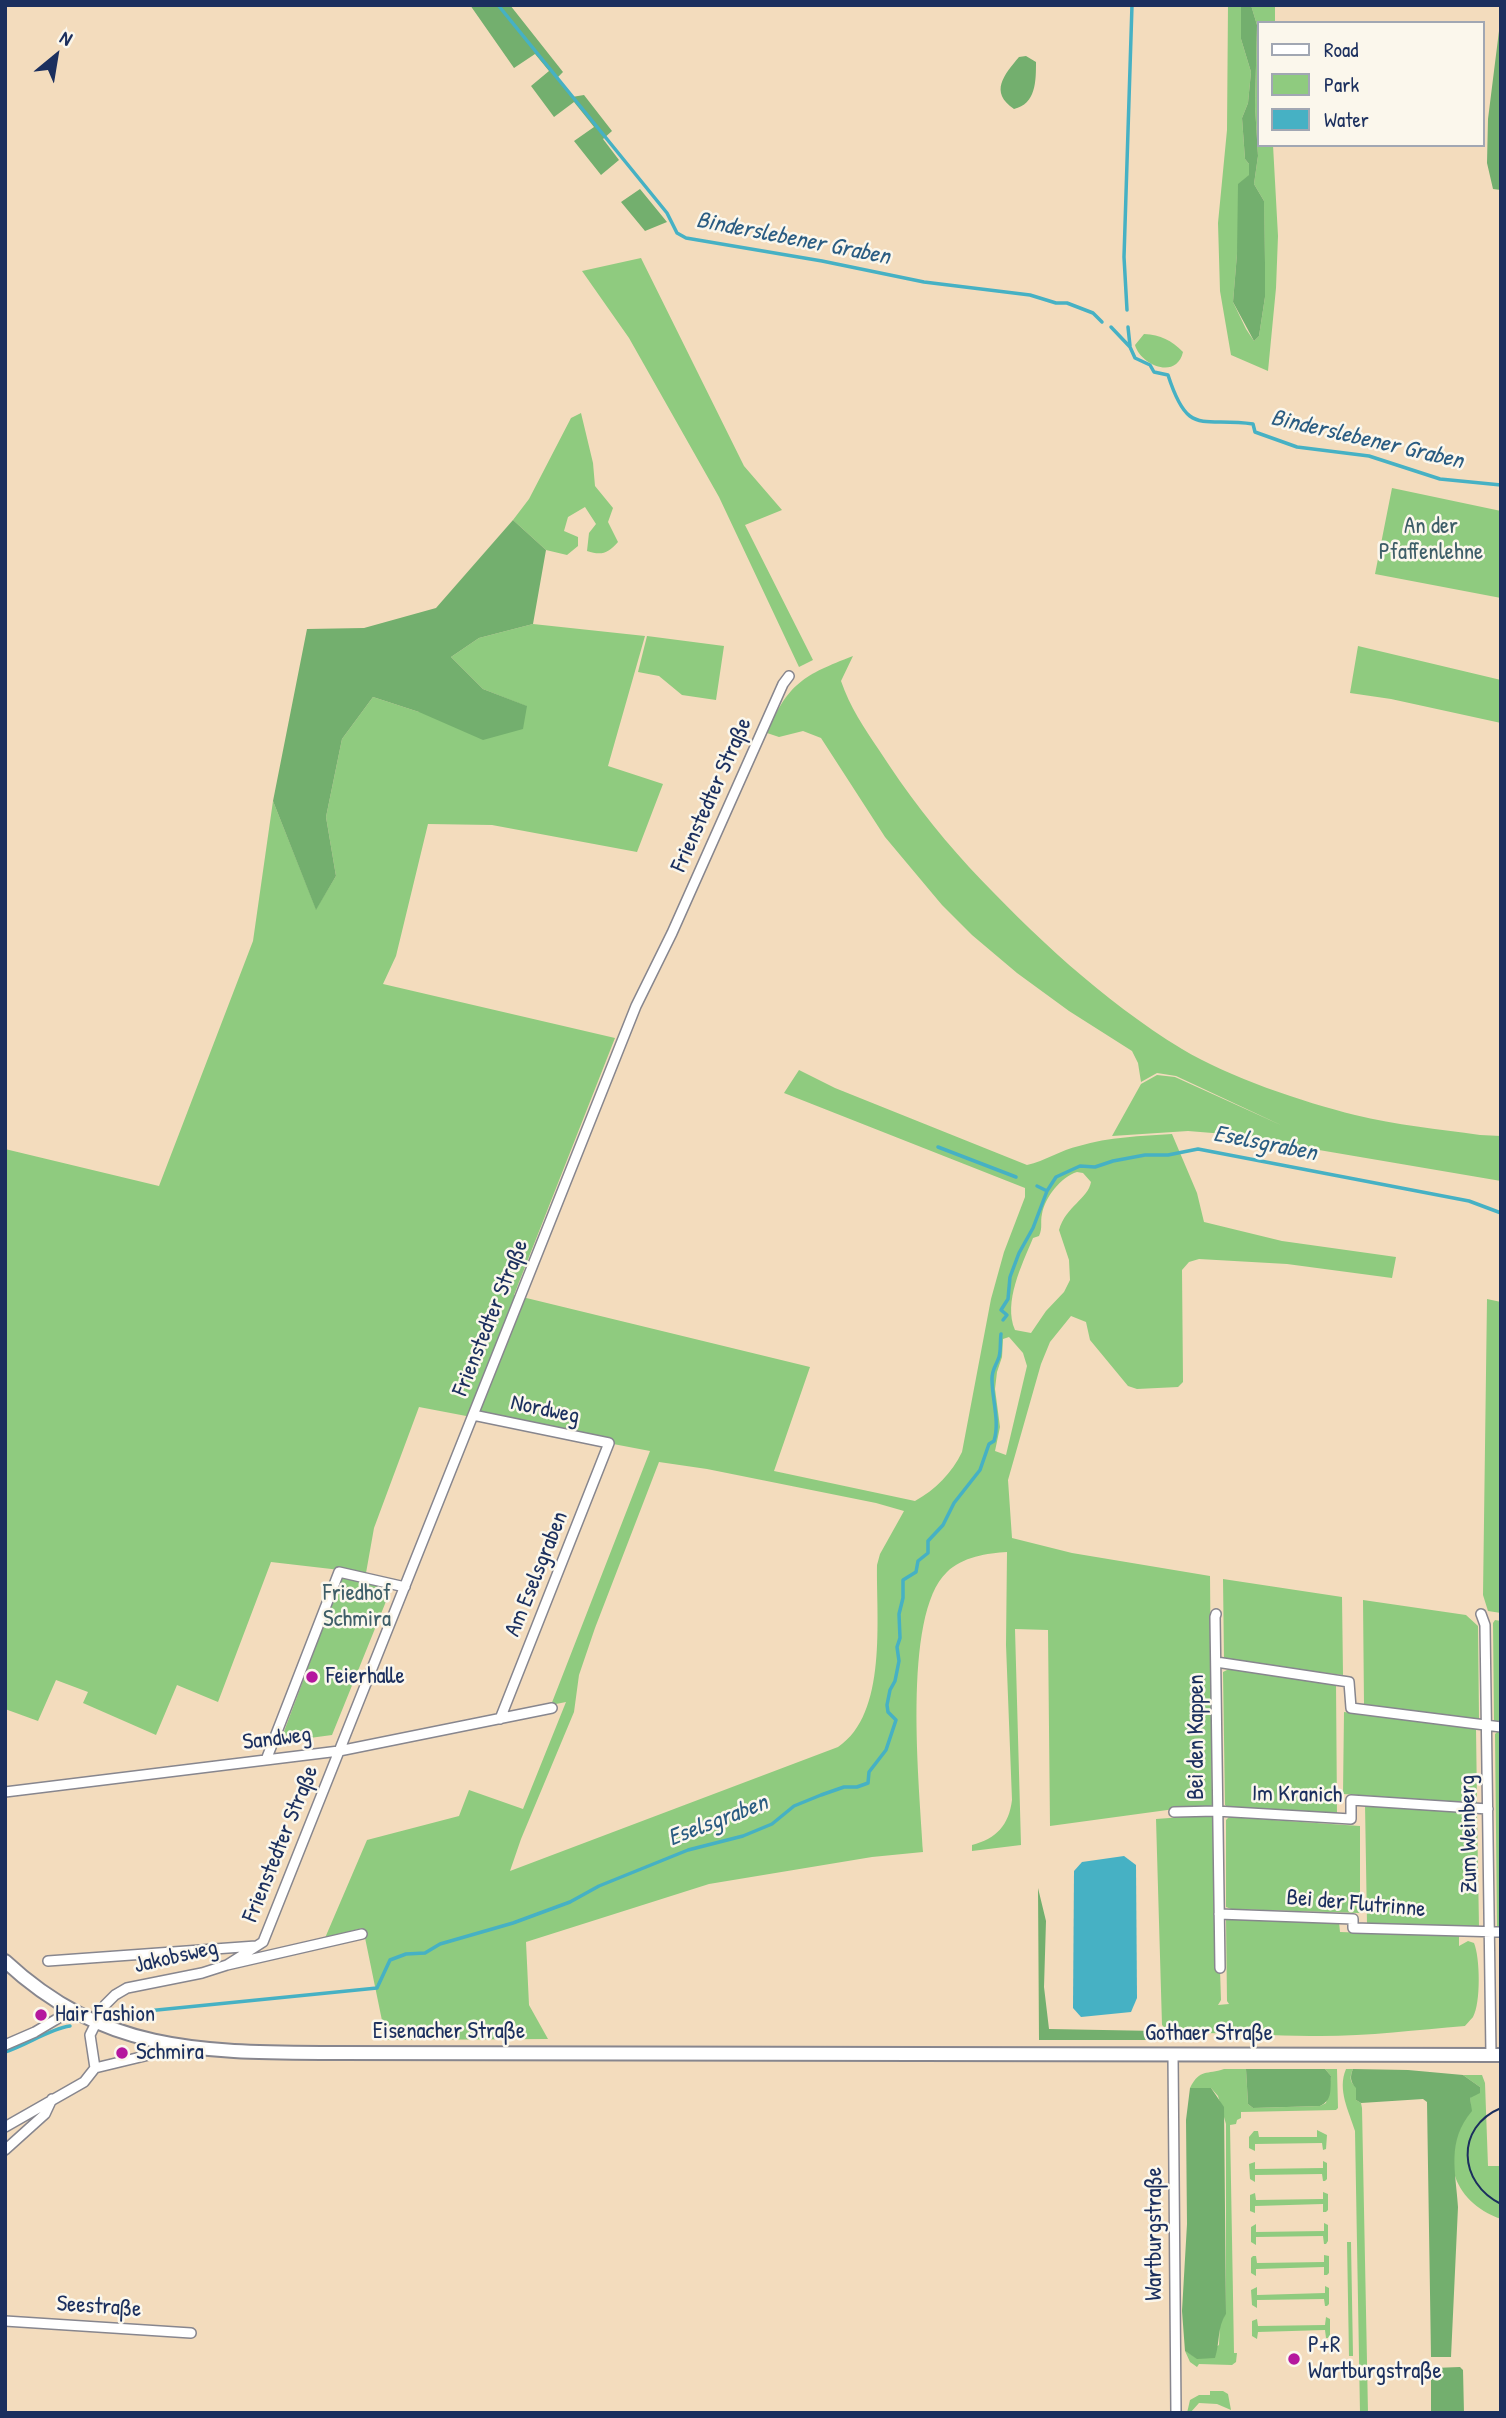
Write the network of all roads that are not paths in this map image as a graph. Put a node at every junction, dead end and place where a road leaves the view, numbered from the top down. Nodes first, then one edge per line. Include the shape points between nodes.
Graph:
1 (789, 676) dead end
2 (473, 1415) junction
3 (609, 1443) joint
4 (405, 1587) junction
5 (1216, 1614) dead end
6 (1481, 1614) dead end
7 (1216, 1662) junction
8 (552, 1708) dead end
9 (500, 1719) junction
10 (1487, 1725) junction
11 (1501, 1727) edge
12 (339, 1751) junction
13 (266, 1760) junction
14 (5, 1792) edge
15 (1488, 1809) junction
16 (1216, 1811) junction
17 (1174, 1812) dead end
18 (1219, 1914) junction
19 (1490, 1932) junction
20 (1501, 1933) edge
21 (362, 1934) dead end
22 (260, 1946) junction
23 (5, 1961) edge
24 (48, 1961) dead end
25 (227, 1965) junction
26 (1220, 1968) dead end
27 (72, 2010) junction
28 (96, 2022) junction
29 (5, 2045) edge
30 (180, 2047) junction
31 (916, 2053) joint
32 (1173, 2055) junction
33 (1496, 2055) edge
34 (95, 2068) junction
35 (52, 2099) junction
36 (5, 2127) edge
37 (5, 2150) edge
38 (5, 2321) edge
39 (191, 2333) dead end
40 (1176, 2413) edge

1 - 2 street, Frienstedter Straße via 636,1006
2 - 3 street, Nordweg
2 - 4 street, Frienstedter Straße
3 - 9 street, Am Eselsgraben
4 - 12 street, Frienstedter Straße
4 - 13 street via 339,1572
5 - 7 street, Bei den Kappen
6 - 10 street, Zum Weinberg
7 - 10 street, Bei den Kappen via 1349,1682 1351,1708
7 - 16 street, Bei den Kappen
8 - 9 street, Sandweg
9 - 12 street, Sandweg
10 - 11 street
10 - 15 street, Zum Weinberg
12 - 13 street, Sandweg
12 - 22 street, Frienstedter Straße
13 - 14 street, Sandweg
15 - 16 street, Im Kranich via 1351,1800 1351,1819
15 - 19 street, Zum Weinberg
16 - 17 street
16 - 18 street
18 - 19 street, Bei der Flutrinne via 1353,1919 1353,1928
18 - 26 street
19 - 20 street, Bei der Flutrinne
19 - 33 street, Zum Weinberg
21 - 25 street, Jakobsweg
22 - 24 street
22 - 25 street, Frienstedter Straße
23 - 27 main road, Eisenacher Straße
25 - 28 street, Jakobsweg via 127,1988 105,2005
27 - 28 main road, Eisenacher Straße
27 - 29 street
28 - 30 main road, Eisenacher Straße via 127,2035
28 - 34 street via 90,2035
30 - 31 main road, Eisenacher Straße via 326,2053
30 - 34 street
31 - 32 main road, Gothaer Straße
32 - 33 main road, Gothaer Straße
32 - 40 street, Wartburgstraße
34 - 35 street via 84,2082
35 - 36 street
35 - 37 street via 45,2114
38 - 39 street, Seestraße

